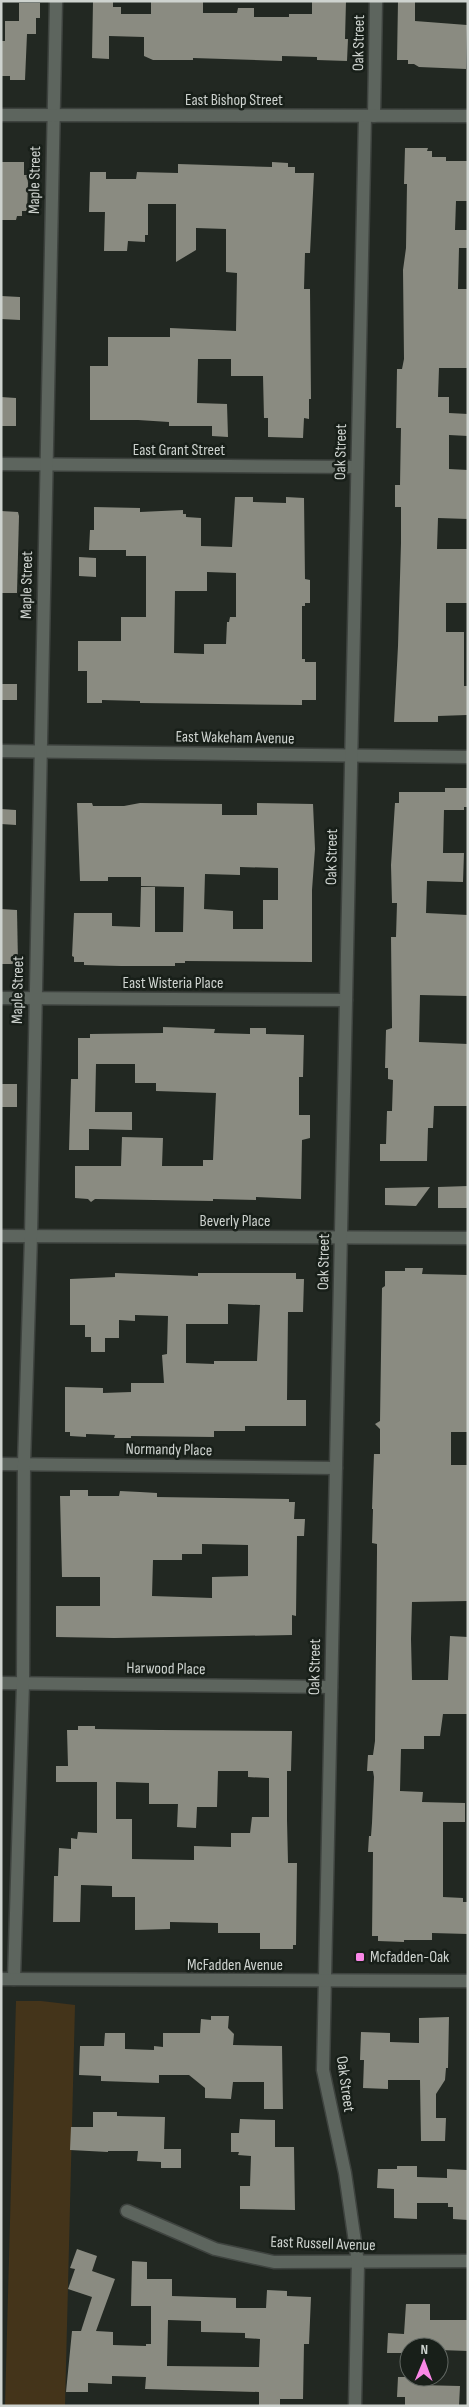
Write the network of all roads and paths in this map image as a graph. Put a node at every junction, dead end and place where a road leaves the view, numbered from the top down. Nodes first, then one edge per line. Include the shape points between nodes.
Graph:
1 (56, 1) edge
2 (376, 1) edge
3 (1, 115) edge
4 (53, 116) junction
5 (369, 116) junction
6 (468, 116) edge
7 (1, 464) edge
8 (46, 465) junction
9 (357, 467) junction
10 (1, 751) edge
11 (40, 752) junction
12 (351, 756) junction
13 (468, 757) edge
14 (1, 998) edge
15 (34, 998) junction
16 (346, 1000) junction
17 (1, 1236) edge
18 (31, 1236) junction
19 (341, 1237) junction
20 (468, 1238) edge
21 (1, 1464) edge
22 (24, 1464) junction
23 (336, 1468) junction
24 (1, 1683) edge
25 (23, 1683) junction
26 (331, 1687) junction
27 (8, 1979) edge
28 (468, 1981) edge
29 (325, 1982) junction
30 (127, 2212) dead end
31 (468, 2262) edge
32 (358, 2263) junction
33 (355, 2406) edge

1 - 4 street, Maple Street
2 - 5 street, Oak Street
3 - 4 street, East Bishop Street
4 - 5 street, East Bishop Street
4 - 8 street, Maple Street
5 - 6 street, East Bishop Street
5 - 9 street, Oak Street
7 - 8 street, East Grant Street
8 - 9 street, East Grant Street
8 - 11 street, Maple Street
9 - 12 street, Oak Street
10 - 11 street, East Wakeham Avenue
11 - 12 street, East Wakeham Avenue
11 - 15 street, Maple Street
12 - 13 street, East Wakeham Avenue
12 - 16 street, Oak Street
14 - 15 street, East Wisteria Place
15 - 16 street, East Wisteria Place
15 - 18 street, Maple Street
16 - 19 street, Oak Street
17 - 18 street, Beverly Place
18 - 19 street, Beverly Place
18 - 22 street, Maple Street
19 - 20 street, Beverly Place
19 - 23 street, Oak Street
21 - 22 street, Normandy Place
22 - 23 street, Normandy Place
22 - 25 street, Maple Street
23 - 26 street, Oak Street
24 - 25 street, Harwood Place
25 - 26 street, Harwood Place
25 - 27 street, Maple Street
26 - 29 street, Oak Street
27 - 29 street, McFadden Avenue
28 - 29 street, McFadden Avenue
29 - 32 street, Oak Street via 323,2070 345,2173
30 - 32 street, East Russell Avenue via 215,2249 274,2262
31 - 32 street, East Russell Avenue
32 - 33 street, Oak Street

